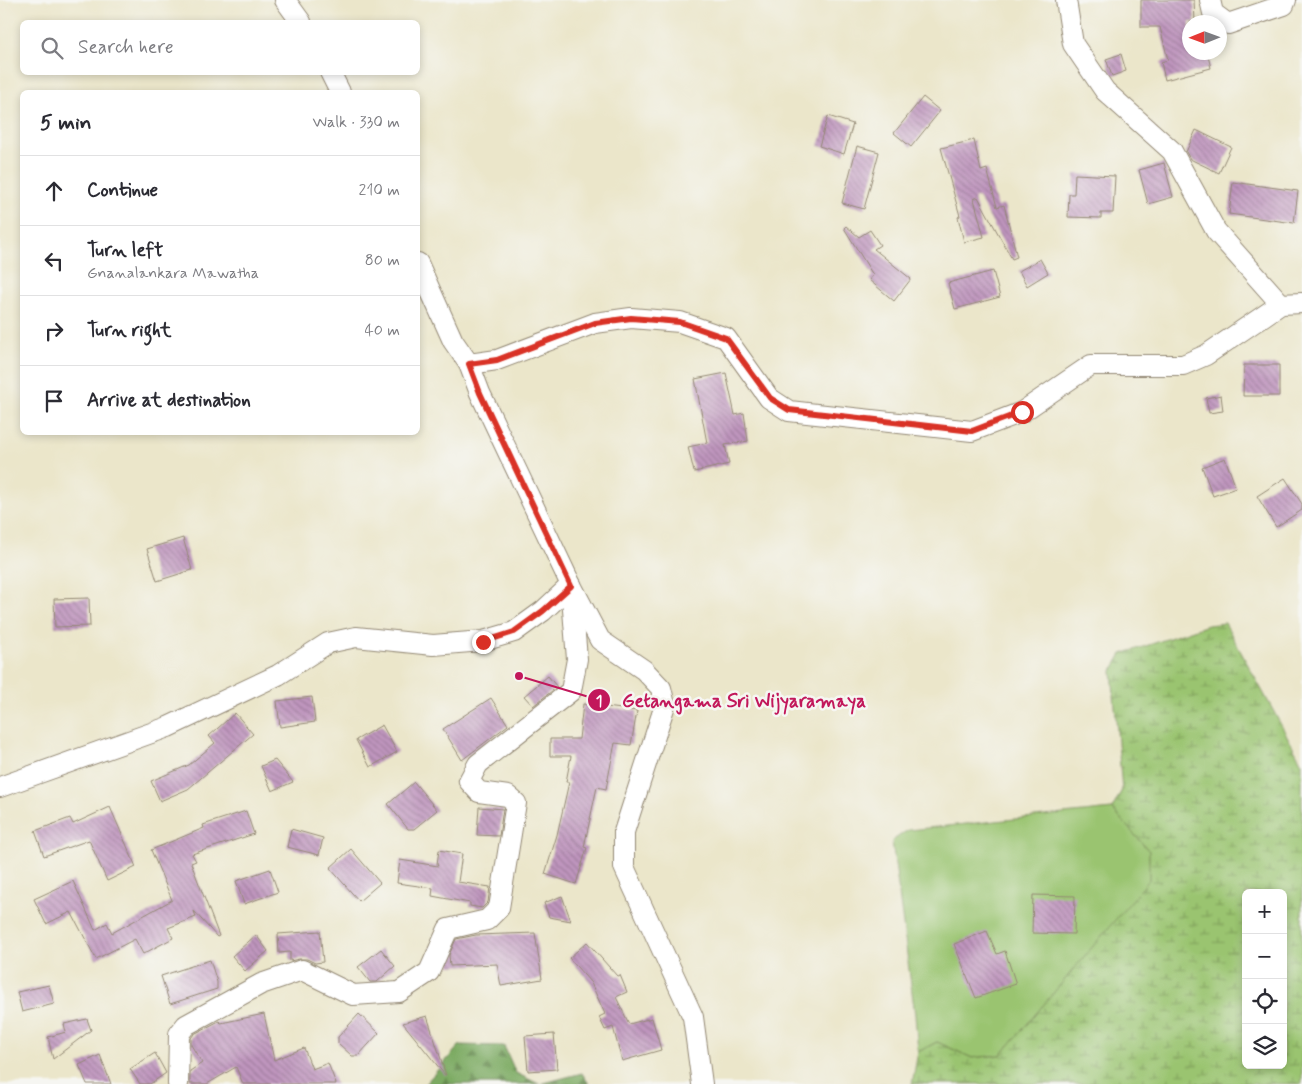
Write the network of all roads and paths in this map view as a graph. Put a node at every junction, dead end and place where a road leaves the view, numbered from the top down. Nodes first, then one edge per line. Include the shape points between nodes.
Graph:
1 (285, 0) edge
2 (1066, 0) edge
3 (1210, 0) edge
4 (1286, 0) edge
5 (300, 20) edge
6 (332, 75) edge
7 (339, 90) edge
8 (420, 268) edge
9 (1302, 303) edge
10 (1281, 304) junction
11 (469, 364) junction
12 (571, 586) junction
13 (0, 787) edge
14 (178, 1084) edge
15 (702, 1084) edge

1 - 5 street
2 - 10 street via 1073,44 1106,91 1172,152 1216,231
3 - 4 street via 1213,13 1228,24 1284,5
6 - 7 street
8 - 11 street via 453,342
9 - 10 street
10 - 11 street via 1206,356 1183,365 1091,365 1022,412 972,431 789,410 770,398 726,338 680,322 631,318 595,323 497,360
11 - 12 street
12 - 13 street via 514,632 483,642 433,645 356,637 328,643 278,675 168,727
12 - 14 street via 577,659 571,691 478,764 468,781 479,792 508,796 516,803 498,908 487,920 448,929 428,972 399,992 353,995 302,970 261,984 186,1025 179,1034
12 - 15 street via 600,640 644,670 661,688 664,705 624,832 624,867 693,1017

